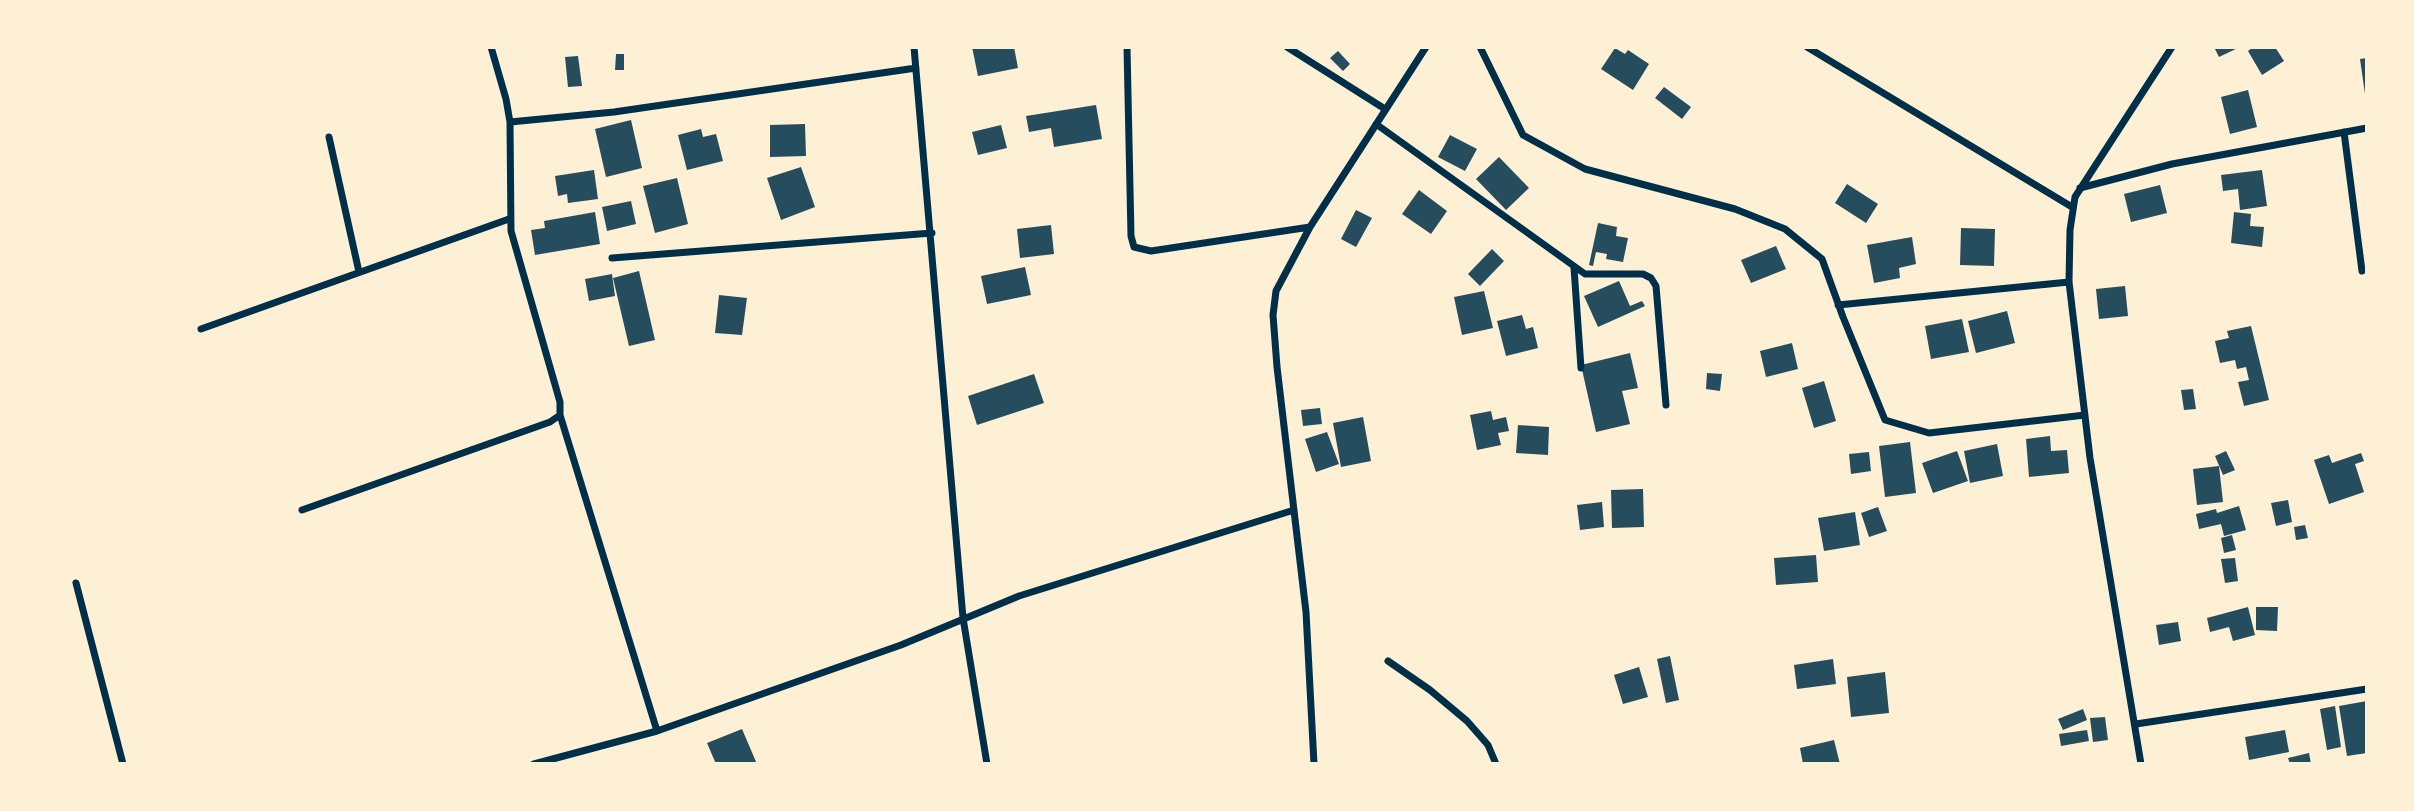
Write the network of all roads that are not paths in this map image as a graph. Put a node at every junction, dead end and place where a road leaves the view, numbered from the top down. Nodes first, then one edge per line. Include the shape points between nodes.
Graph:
1 (491, 47) edge
2 (914, 47) edge
3 (1127, 47) edge
4 (1287, 47) edge
5 (1426, 47) edge
6 (1480, 47) edge
7 (1807, 47) edge
8 (2172, 47) edge
9 (916, 68) junction
10 (1385, 109) junction
11 (510, 122) junction
12 (1376, 124) junction
13 (2367, 128) edge
14 (2344, 132) junction
15 (329, 137) dead end
16 (2080, 188) junction
17 (2072, 207) junction
18 (509, 219) junction
19 (1310, 227) junction
20 (932, 233) junction
21 (612, 258) dead end
22 (1574, 268) junction
23 (2362, 271) dead end
24 (359, 272) junction
25 (2069, 282) junction
26 (1838, 305) junction
27 (201, 329) dead end
28 (1581, 368) dead end
29 (1666, 405) dead end
30 (560, 415) junction
31 (2085, 415) junction
32 (302, 510) dead end
33 (1294, 510) junction
34 (76, 583) dead end
35 (963, 618) junction
36 (1388, 661) dead end
37 (2367, 689) edge
38 (2136, 724) junction
39 (657, 731) junction
40 (122, 764) edge
41 (534, 764) edge
42 (988, 764) edge
43 (1314, 764) edge
44 (1496, 764) edge
45 (2141, 764) edge

1 - 11 street
2 - 9 street
3 - 19 street via 1134,247 1151,251
4 - 10 street
5 - 10 street
6 - 26 street via 1523,135 1585,169 1735,209 1785,229 1822,259
7 - 17 street
8 - 16 street
9 - 11 street via 614,112
9 - 20 street
10 - 12 street
11 - 18 street
12 - 19 street
12 - 22 street
13 - 14 street
14 - 16 street via 2172,164
14 - 23 street
15 - 24 street
16 - 17 street
17 - 25 street
18 - 24 street
18 - 30 street
19 - 33 street via 1276,291 1273,315
20 - 21 street
20 - 35 street
22 - 28 street
22 - 29 street via 1597,276 1643,274 1651,278 1656,286
24 - 27 street
25 - 26 street
25 - 31 street
26 - 31 street via 1885,420 1929,433
30 - 32 street
30 - 39 street
31 - 38 street
33 - 35 street via 1019,596
33 - 43 street via 1306,612
34 - 40 street
35 - 39 street via 901,645
35 - 42 street
36 - 44 street via 1467,721
37 - 38 street
38 - 45 street
39 - 41 street

